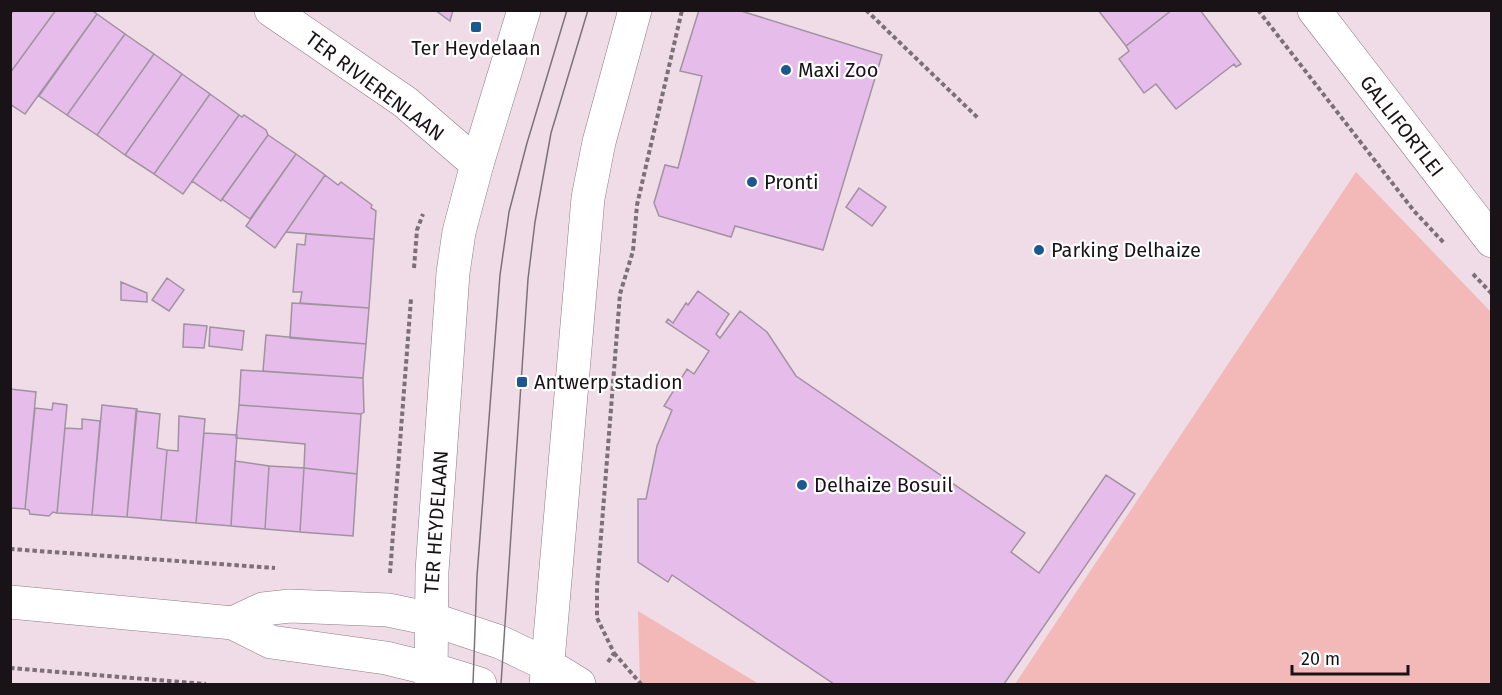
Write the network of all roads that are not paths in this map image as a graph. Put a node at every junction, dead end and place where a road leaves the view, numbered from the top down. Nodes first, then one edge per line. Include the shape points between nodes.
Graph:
1 (271, 10) edge
2 (524, 10) edge
3 (635, 10) edge
4 (1314, 10) edge
5 (477, 164) junction
6 (1491, 241) edge
7 (10, 602) edge
8 (431, 619) junction
9 (232, 623) junction
10 (547, 675) edge
11 (592, 676) edge
12 (431, 677) edge
13 (480, 684) edge

1 - 5 street, TER RIVIERENLAAN via 405,102
2 - 5 street, TER HEYDELAAN
3 - 10 street via 588,198
4 - 6 street, GALLIFORTLEI
5 - 8 street, TER HEYDELAAN via 453,273
7 - 9 street
8 - 9 street via 387,610 290,606 263,609
8 - 10 street via 500,642
8 - 12 street, TER HEYDELAAN
9 - 12 street via 271,642 386,658
10 - 11 street
12 - 13 street

